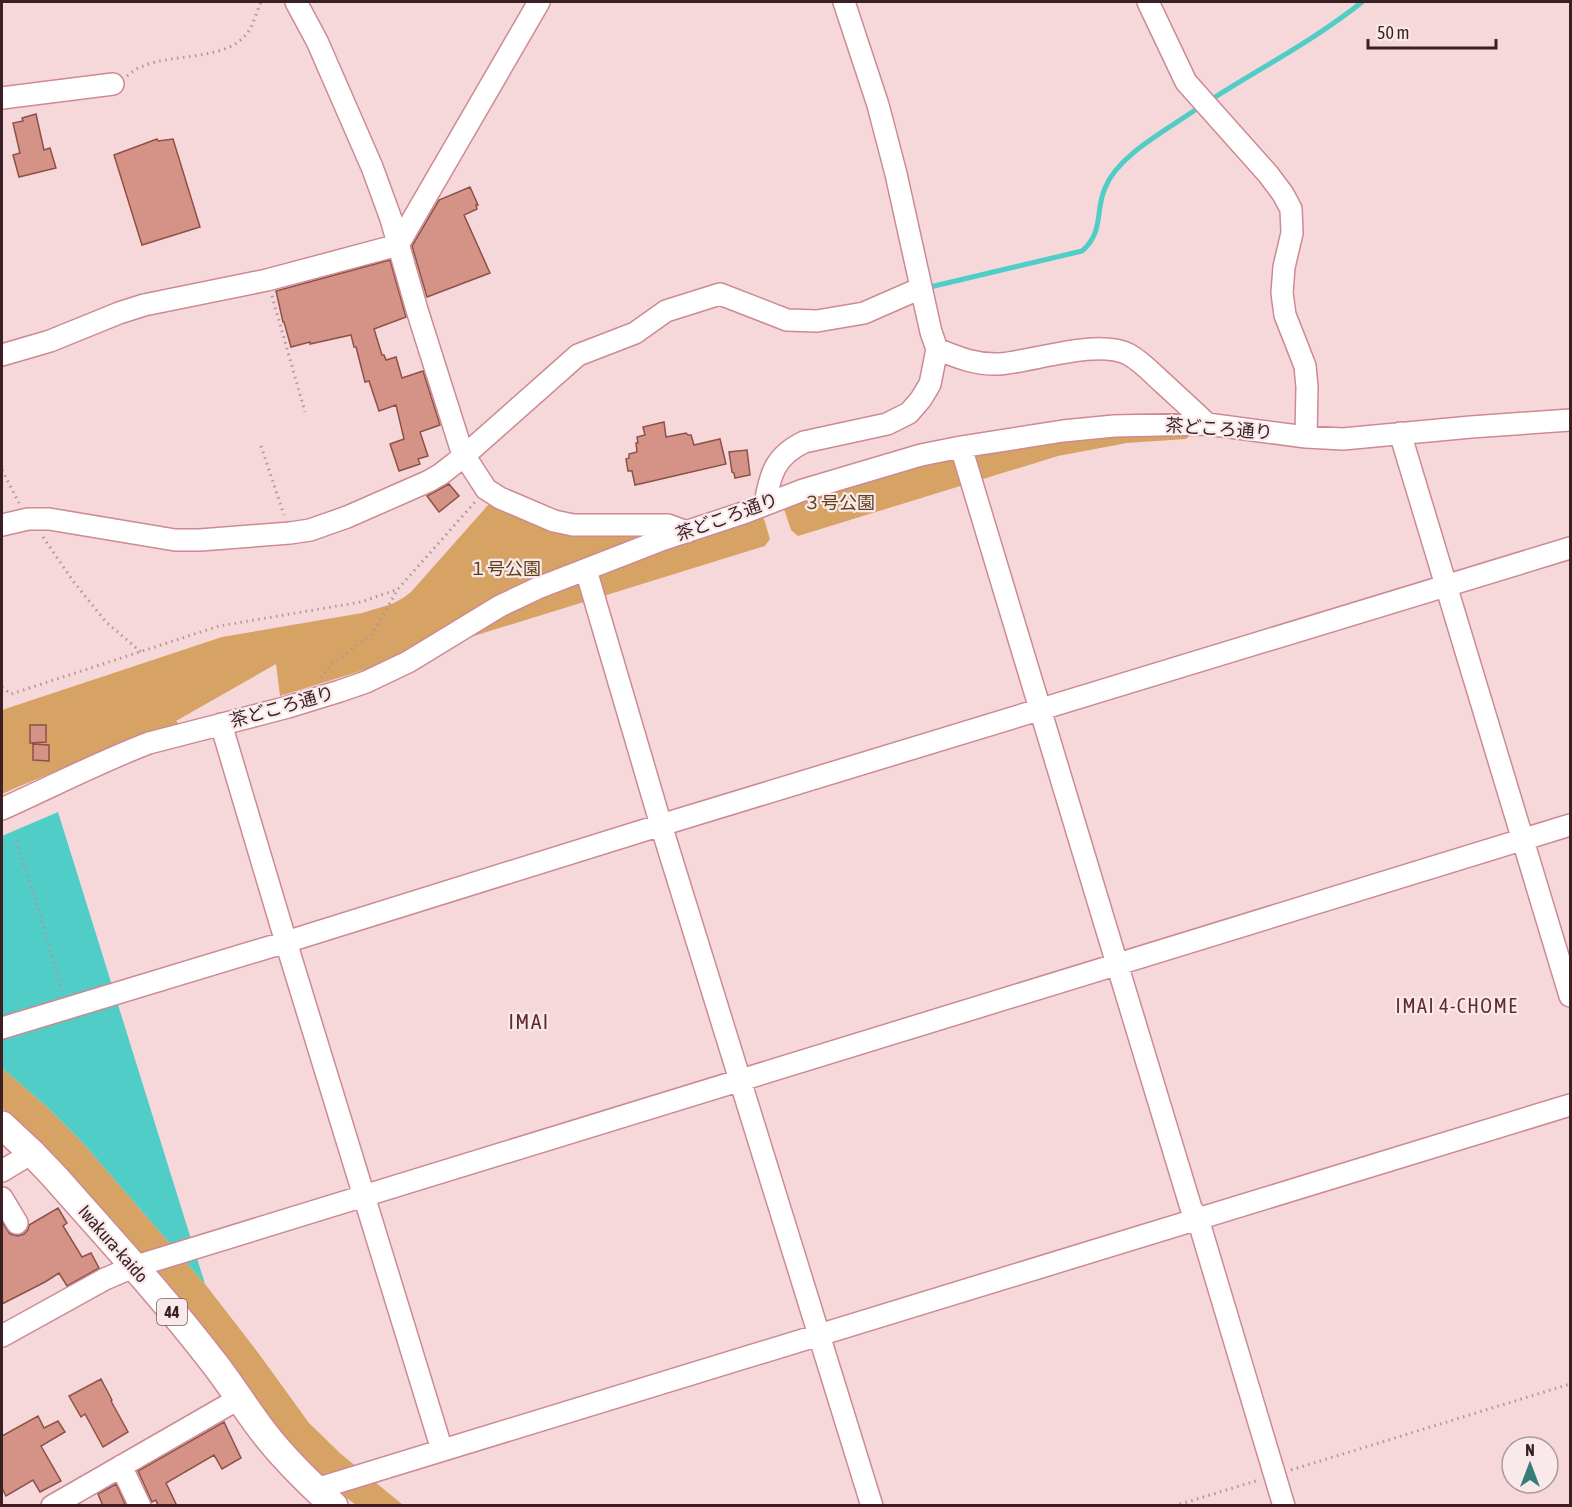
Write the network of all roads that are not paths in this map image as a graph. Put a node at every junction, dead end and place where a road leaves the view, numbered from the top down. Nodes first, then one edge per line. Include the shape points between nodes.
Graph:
1 (296, 2) edge
2 (539, 2) edge
3 (844, 2) edge
4 (1148, 2) edge
5 (113, 84) road end
6 (2, 98) edge
7 (398, 245) junction
8 (921, 288) junction
9 (937, 350) junction
10 (2, 355) edge
11 (1570, 420) edge
12 (1207, 424) junction
13 (1400, 433) junction
14 (1306, 437) junction
15 (962, 447) junction
16 (464, 456) junction
17 (765, 504) junction
18 (2, 525) edge
19 (687, 532) junction
20 (1570, 548) edge
21 (586, 570) junction
22 (1446, 585) junction
23 (1039, 710) junction
24 (221, 724) junction
25 (2, 809) edge
26 (661, 825) junction
27 (1570, 825) edge
28 (1523, 840) junction
29 (286, 942) junction
30 (1118, 964) junction
31 (1570, 996) edge
32 (2, 1029) edge
33 (741, 1080) junction
34 (1570, 1105) edge
35 (2, 1125) edge
36 (32, 1153) junction
37 (2, 1171) edge
38 (364, 1196) junction
39 (2, 1198) edge
40 (1198, 1219) junction
41 (17, 1223) dead end
42 (133, 1267) junction
43 (820, 1335) junction
44 (2, 1336) edge
45 (240, 1398) junction
46 (442, 1450) junction
47 (121, 1467) junction
48 (325, 1497) edge
49 (52, 1506) edge
50 (140, 1506) edge
51 (872, 1506) edge
52 (1284, 1506) edge

1 - 7 street via 372,166
2 - 7 street
3 - 8 street via 878,105
4 - 14 street via 1186,82 1268,174 1291,209 1292,233 1282,293 1285,315 1305,366
5 - 6 street
7 - 10 street via 267,280 144,305
7 - 16 street
8 - 9 street
8 - 16 street via 864,313 817,321 788,320 720,294 666,311 635,333 578,355
9 - 12 street via 973,363 1000,364 1086,350 1117,350 1143,364
9 - 17 street via 930,384 909,413 887,424 793,447 783,455 770,477
11 - 13 street, 茶どころ通り
12 - 14 street, 茶どころ通り
12 - 15 street, 茶どころ通り via 1090,427
13 - 14 street, 茶どころ通り via 1343,439
13 - 22 street
15 - 17 street, 茶どころ通り via 834,480
15 - 23 street
16 - 18 street via 441,474 409,490 347,517 290,533 175,540 49,519
16 - 19 street via 486,489 554,521 573,525 669,525
17 - 19 street, 茶どころ通り
19 - 21 street, 茶どころ通り
20 - 22 street
21 - 24 street, 茶どころ通り via 515,599 392,671 310,701
21 - 26 street
22 - 23 street
22 - 28 street
23 - 26 street
23 - 30 street
24 - 25 street, 茶どころ通り via 139,747
24 - 29 street
26 - 29 street
26 - 33 street
27 - 28 street
28 - 30 street
28 - 31 street
29 - 32 street
29 - 38 street
30 - 33 street
30 - 40 street via 1191,1208
33 - 38 street
33 - 43 street
34 - 40 street
35 - 36 main road, Iwakura-kaido / 44
36 - 37 street
36 - 42 main road, Iwakura-kaido / 44
38 - 42 street
38 - 46 street
39 - 41 street
40 - 43 street
40 - 52 street
42 - 44 street
42 - 45 main road, Iwakura-kaido / 44
43 - 46 street
43 - 51 street
45 - 47 street
45 - 48 main road, Iwakura-kaido / 44 via 294,1468
46 - 48 street
47 - 49 street
47 - 50 street

